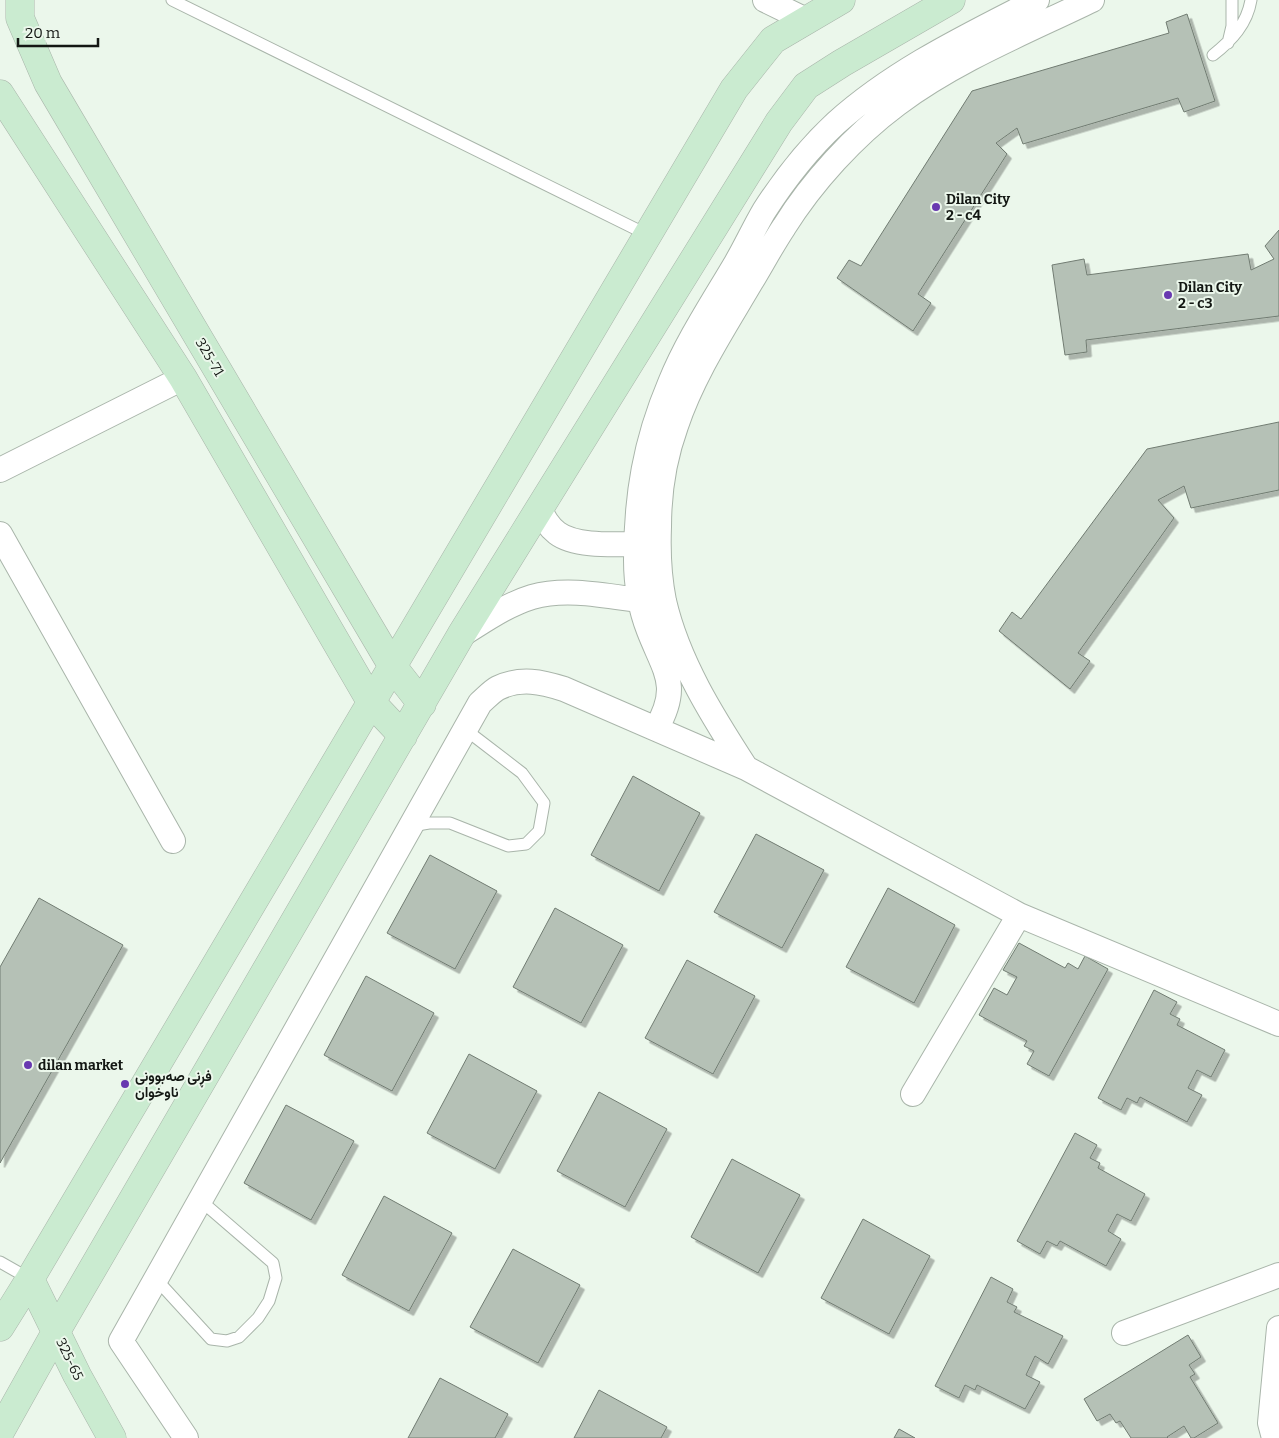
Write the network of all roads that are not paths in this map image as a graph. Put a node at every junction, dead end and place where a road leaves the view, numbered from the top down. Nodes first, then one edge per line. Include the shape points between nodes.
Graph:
1 (20, 0) edge
2 (172, 0) edge
3 (765, 0) edge
4 (841, 0) edge
5 (950, 0) edge
6 (1037, 0) edge
7 (1092, 0) edge
8 (1232, 0) edge
9 (1251, 0) edge
10 (806, 20) junction
11 (1228, 44) junction
12 (1214, 55) dead end
13 (0, 94) edge
14 (648, 235) junction
15 (183, 378) junction
16 (681, 384) junction
17 (0, 470) edge
18 (539, 508) junction
19 (0, 534) edge
20 (647, 544) junction
21 (640, 601) junction
22 (665, 604) junction
23 (461, 635) junction
24 (392, 667) junction
25 (372, 702) junction
26 (422, 704) junction
27 (656, 729) junction
28 (466, 730) junction
29 (403, 736) junction
30 (746, 768) junction
31 (411, 826) junction
32 (173, 841) dead end
33 (1019, 915) junction
34 (1279, 1024) edge
35 (913, 1094) dead end
36 (200, 1200) junction
37 (0, 1262) edge
38 (1279, 1275) edge
39 (156, 1278) junction
40 (30, 1279) junction
41 (0, 1327) edge
42 (1279, 1328) edge
43 (57, 1330) junction
44 (1124, 1333) dead end
45 (0, 1432) edge
46 (112, 1438) edge
47 (186, 1438) edge
48 (1274, 1438) edge

1 - 24 main road, 325-71 via 20,18 48,83
2 - 14 lane
3 - 10 street
4 - 10 main road
5 - 18 main road via 806,86 779,122
6 - 16 street via 927,58 879,88 835,124 797,165 764,212 700,323
7 - 16 street via 939,75 895,106 854,142 817,182 784,226 722,332
8 - 11 lane
9 - 11 lane via 1239,31
10 - 14 main road via 773,40 734,89
11 - 12 lane
13 - 15 main road
14 - 24 main road
15 - 17 street
15 - 25 main road
16 - 20 street via 676,425
18 - 20 street via 546,522 558,534 572,540
18 - 23 main road
19 - 32 street
20 - 21 street via 637,582
20 - 22 street via 659,564
21 - 22 street
21 - 23 street via 560,593 533,597 508,607
21 - 27 street via 668,677 665,713
22 - 30 street via 694,679 712,715
23 - 26 main road
24 - 25 main road
24 - 26 main road, 325-71
25 - 29 main road
25 - 40 main road
26 - 29 main road
27 - 28 street via 564,689 543,682 520,681 498,688 480,703
27 - 30 street
28 - 31 street
28 - 31 lane via 522,773 544,803 539,831 526,844 508,846 450,823
29 - 43 main road
30 - 33 street
31 - 36 street
33 - 34 street
33 - 35 street
36 - 39 street
36 - 39 lane via 273,1263 276,1278 268,1301 258,1318 239,1337 227,1341 211,1338
37 - 40 lane
38 - 44 street
39 - 47 street via 121,1341
40 - 41 main road
40 - 43 main road, 325-65
42 - 48 street via 1270,1423
43 - 45 main road
43 - 46 main road, 325-65 via 77,1375

